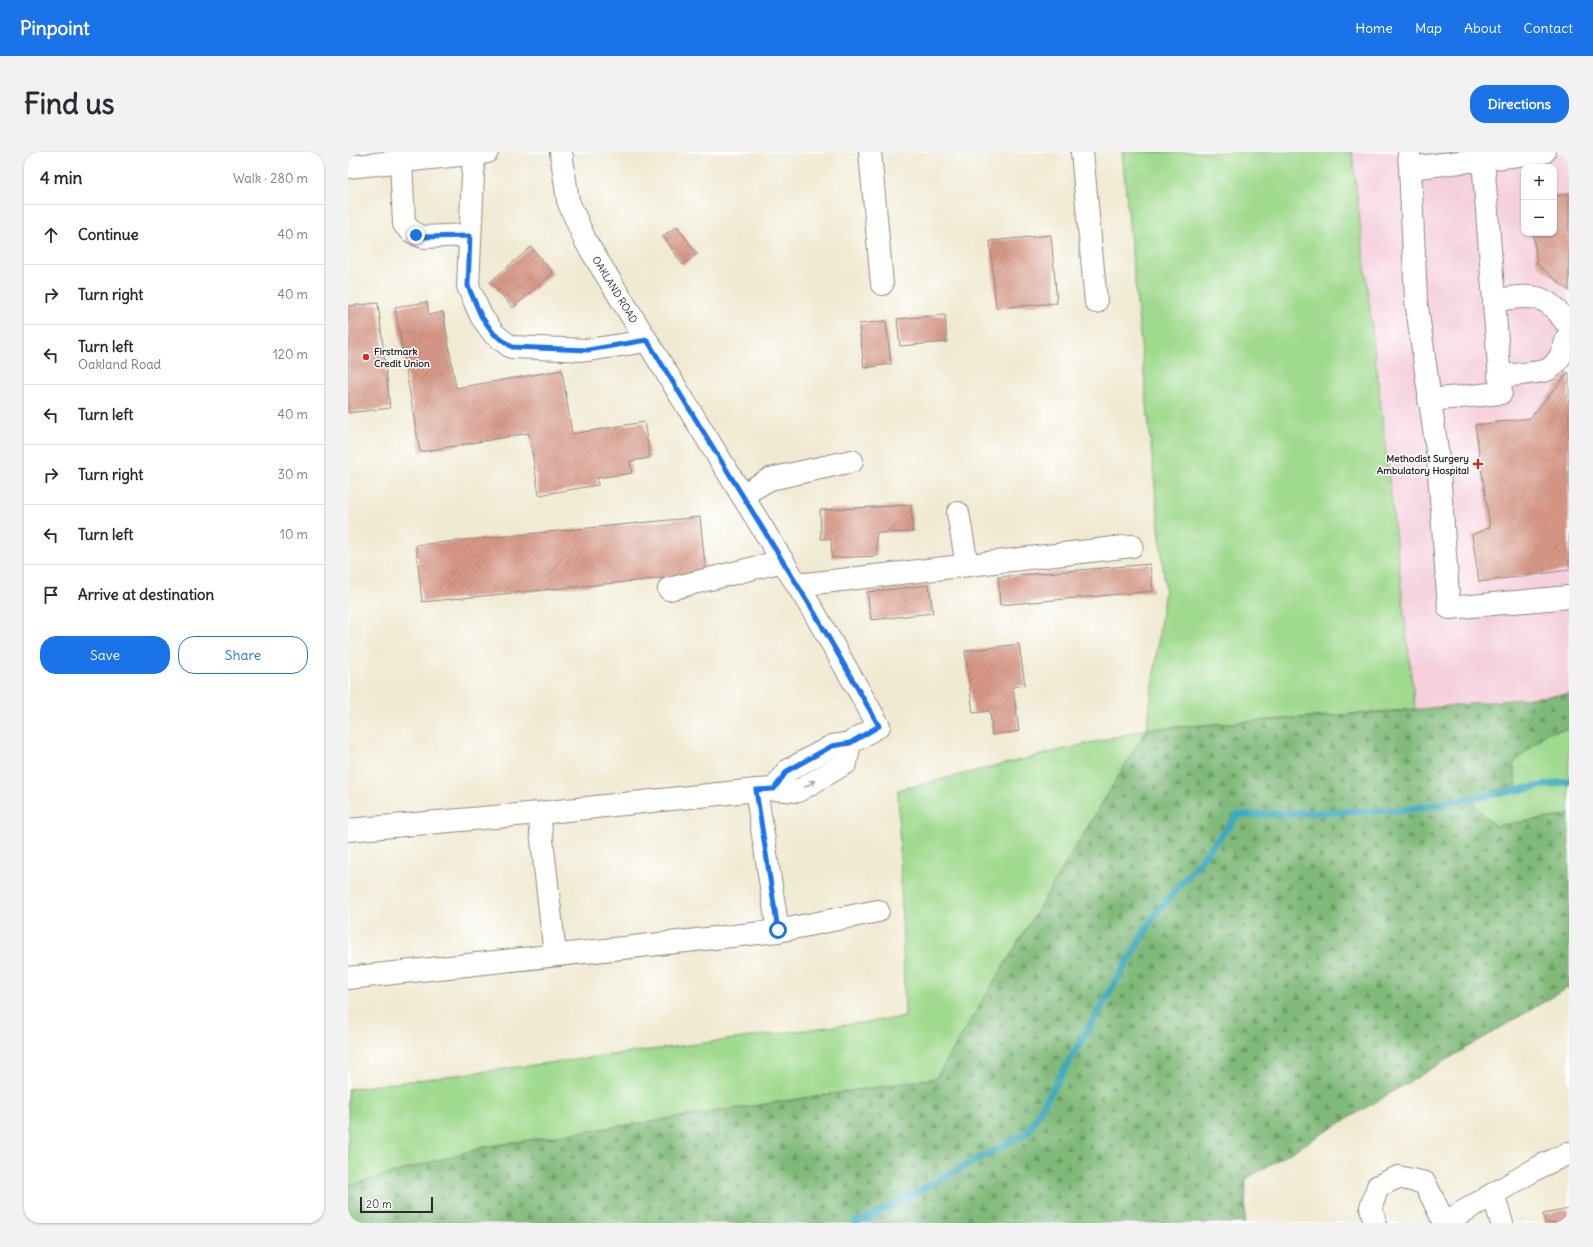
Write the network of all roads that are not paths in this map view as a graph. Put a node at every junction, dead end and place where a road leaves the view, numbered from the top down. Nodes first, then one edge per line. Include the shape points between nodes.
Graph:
1 (561, 152) edge
2 (870, 152) edge
3 (1082, 152) edge
4 (1544, 152) edge
5 (480, 153) edge
6 (1409, 160) edge
7 (1483, 160) junction
8 (400, 161) junction
9 (348, 167) edge
10 (470, 236) junction
11 (882, 284) dead end
12 (1494, 300) junction
13 (1096, 302) dead end
14 (647, 340) junction
15 (1499, 376) junction
16 (1429, 400) junction
17 (852, 461) dead end
18 (742, 495) junction
19 (958, 513) dead end
20 (1132, 546) dead end
21 (783, 561) junction
22 (967, 565) junction
23 (798, 585) junction
24 (669, 589) dead end
25 (1569, 597) edge
26 (765, 790) junction
27 (539, 813) junction
28 (348, 830) edge
29 (878, 911) dead end
30 (778, 930) junction
31 (555, 955) junction
32 (348, 978) edge
33 (1569, 1153) edge
34 (1493, 1194) junction
35 (1375, 1223) edge
36 (1444, 1223) edge
37 (1502, 1223) edge

1 - 14 street, OAKLAND ROAD via 568,201 586,242
2 - 11 street
3 - 13 street
4 - 7 street
5 - 8 street
5 - 10 street
6 - 7 street
6 - 16 street via 1416,300
7 - 12 street
8 - 9 street
8 - 10 street via 404,224 408,229 423,237
10 - 14 street via 468,286 481,316 494,334 512,347 588,350
12 - 15 street
12 - 15 street via 1535,296 1557,310 1566,329 1564,350 1557,362 1547,370
14 - 18 street, OAKLAND ROAD
15 - 16 street via 1501,393
16 - 25 street via 1438,458 1449,608
17 - 18 street via 770,479
18 - 21 street, OAKLAND ROAD
19 - 22 street
20 - 22 street
21 - 23 street, OAKLAND ROAD
21 - 24 street
22 - 23 street
23 - 26 street, OAKLAND ROAD via 879,726 850,743 846,763 798,791
26 - 27 street
26 - 30 street
27 - 28 street
27 - 31 street
29 - 30 street
30 - 31 street
31 - 32 street
33 - 34 street
34 - 36 street
34 - 37 street
35 - 36 street via 1371,1208 1378,1186 1398,1177 1425,1183

